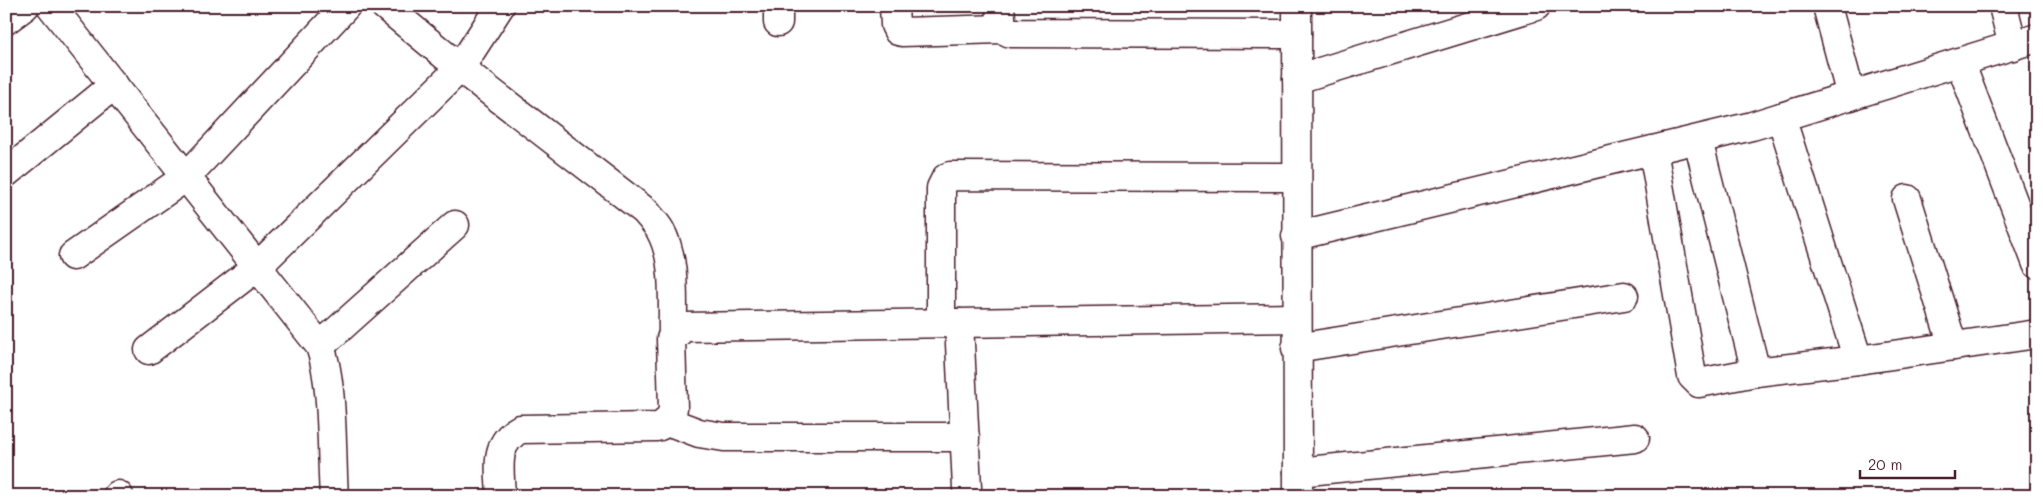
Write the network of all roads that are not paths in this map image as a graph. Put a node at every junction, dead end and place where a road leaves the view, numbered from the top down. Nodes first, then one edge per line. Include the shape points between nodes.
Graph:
1 (25, 6) edge
2 (51, 6) edge
3 (346, 6) edge
4 (385, 6) edge
5 (500, 6) edge
6 (894, 6) edge
7 (1297, 6) edge
8 (1536, 6) edge
9 (1827, 6) edge
10 (2003, 6) edge
11 (1001, 18) edge
12 (6, 20) edge
13 (1297, 34) junction
14 (2025, 42) edge
15 (1960, 62) junction
16 (460, 68) junction
17 (1296, 79) junction
18 (114, 85) junction
19 (1850, 96) junction
20 (1781, 117) junction
21 (1698, 140) junction
22 (1653, 150) junction
23 (6, 173) edge
24 (186, 177) junction
25 (1296, 177) junction
26 (1907, 199) dead end
27 (455, 225) dead end
28 (1296, 236) junction
29 (73, 256) dead end
30 (2037, 264) edge
31 (257, 267) junction
32 (1624, 296) dead end
33 (1296, 318) junction
34 (950, 323) junction
35 (2037, 334) edge
36 (673, 336) junction
37 (320, 346) junction
38 (1953, 346) junction
39 (1296, 348) junction
40 (149, 350) dead end
41 (1858, 360) junction
42 (1756, 372) junction
43 (667, 420) junction
44 (965, 437) junction
45 (1635, 438) dead end
46 (1298, 484) edge
47 (967, 488) dead end
48 (334, 496) edge
49 (501, 496) edge

1 - 12 street
2 - 18 street
3 - 24 street
4 - 16 street
5 - 16 street
6 - 11 street via 895,25 902,32
7 - 13 street
8 - 17 street
9 - 19 street
10 - 14 street
11 - 13 street via 1010,33
13 - 17 street
14 - 15 street
15 - 19 street
15 - 30 street
16 - 31 street
16 - 36 street via 645,211 660,230 668,252
17 - 25 street
18 - 23 street
18 - 24 street
19 - 20 street
20 - 21 street
20 - 41 street
21 - 22 street
21 - 42 street
22 - 28 street
22 - 42 street via 1692,376 1699,383
24 - 29 street
24 - 31 street
25 - 28 street
25 - 34 street via 946,178 941,188
26 - 38 street
27 - 37 street
28 - 33 street
31 - 37 street
31 - 40 street
32 - 39 street
33 - 34 street
33 - 39 street
34 - 36 street via 684,326
34 - 44 street
35 - 38 street
36 - 43 street via 673,408
37 - 48 street via 329,392
38 - 41 street
39 - 46 street
41 - 42 street
43 - 44 street via 698,433 724,437
43 - 49 street via 661,427 520,429 502,444
44 - 47 street
45 - 46 street

